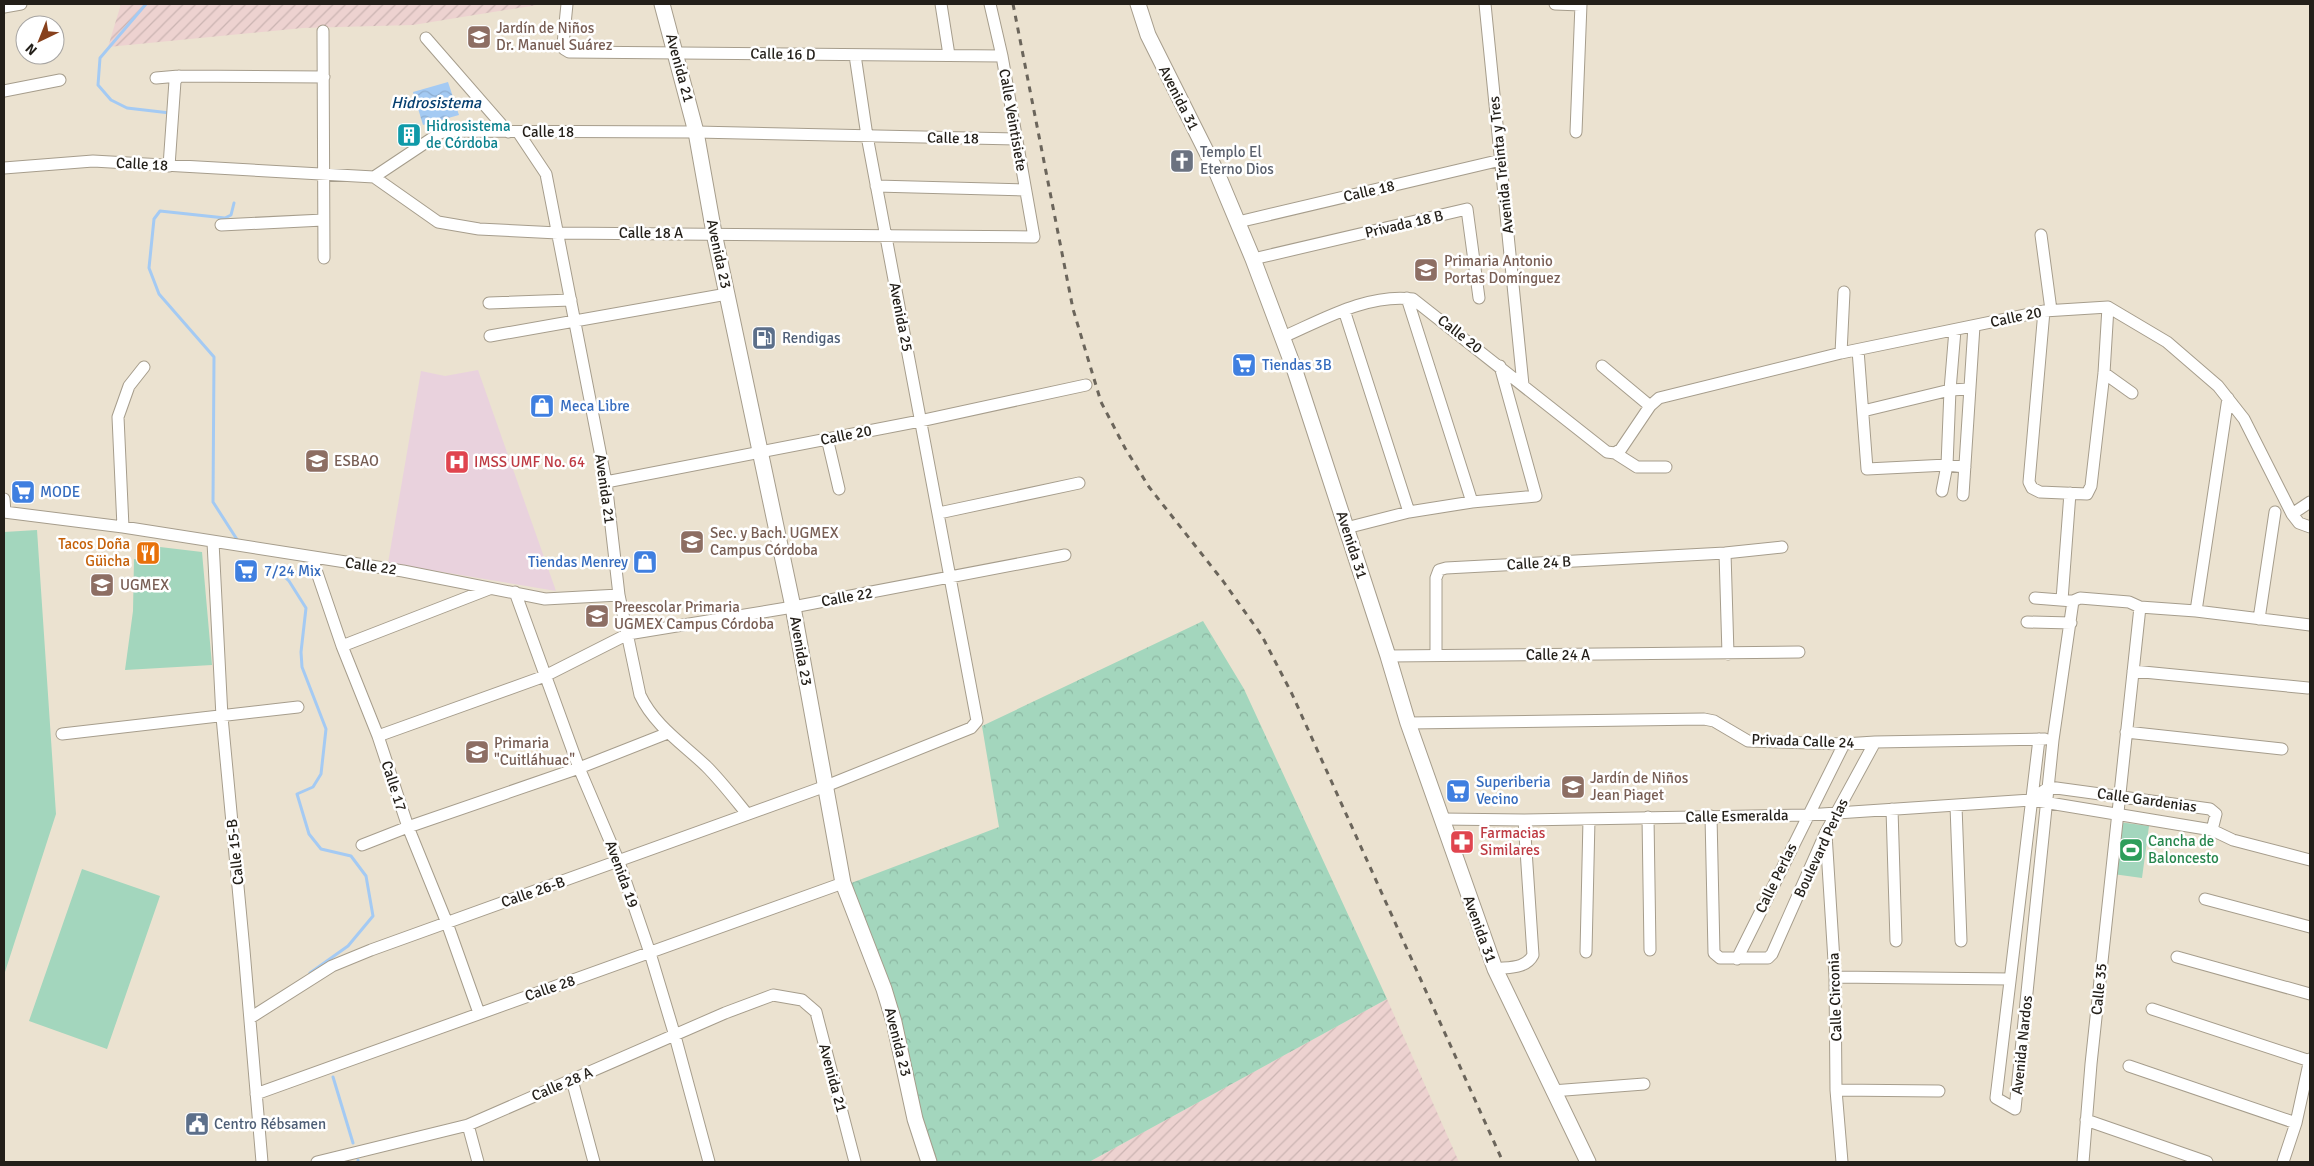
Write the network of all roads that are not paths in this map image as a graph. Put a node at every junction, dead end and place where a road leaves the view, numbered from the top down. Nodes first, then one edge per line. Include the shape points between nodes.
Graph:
1 (21, 4) edge
2 (567, 4) edge
3 (662, 4) edge
4 (941, 4) edge
5 (990, 4) edge
6 (1138, 4) edge
7 (1485, 4) edge
8 (1555, 4) edge
9 (1581, 4) edge
10 (4, 7) edge
11 (323, 31) dead end
12 (426, 38) dead end
13 (676, 52) junction
14 (855, 55) junction
15 (949, 55) junction
16 (1002, 56) junction
17 (179, 76) junction
18 (324, 77) junction
19 (156, 78) dead end
20 (60, 80) dead end
21 (4, 91) edge
22 (513, 132) junction
23 (696, 132) junction
24 (1576, 132) dead end
25 (866, 136) junction
26 (1016, 139) junction
27 (1501, 160) junction
28 (170, 166) junction
29 (4, 168) edge
30 (323, 174) junction
31 (374, 177) junction
32 (876, 186) junction
33 (1025, 190) junction
34 (323, 220) junction
35 (1238, 222) junction
36 (221, 225) dead end
37 (558, 233) junction
38 (714, 233) junction
39 (2040, 235) dead end
40 (885, 236) junction
41 (1034, 237) joint
42 (324, 258) dead end
43 (1253, 259) junction
44 (1844, 292) dead end
45 (727, 294) junction
46 (1407, 298) junction
47 (1479, 298) dead end
48 (571, 300) junction
49 (490, 303) dead end
50 (2108, 308) junction
51 (1344, 310) junction
52 (2048, 310) junction
53 (575, 321) junction
54 (1974, 326) junction
55 (1955, 330) junction
56 (490, 336) dead end
57 (1283, 337) junction
58 (1858, 350) junction
59 (1841, 353) junction
60 (1500, 366) junction
61 (1602, 366) dead end
62 (144, 367) dead end
63 (2104, 373) junction
64 (1523, 385) junction
65 (1086, 386) dead end
66 (1969, 389) junction
67 (1950, 390) junction
68 (2132, 393) dead end
69 (2228, 398) junction
70 (1650, 406) junction
71 (1863, 410) junction
72 (920, 421) junction
73 (827, 438) junction
74 (761, 451) junction
75 (1615, 453) junction
76 (1947, 465) junction
77 (1666, 467) dead end
78 (1965, 467) junction
79 (606, 482) junction
80 (1079, 483) dead end
81 (839, 489) dead end
82 (1942, 491) dead end
83 (2070, 493) junction
84 (1963, 495) dead end
85 (4, 499) edge
86 (1472, 502) junction
87 (2310, 502) edge
88 (4, 512) edge
89 (1409, 512) junction
90 (2276, 512) dead end
91 (938, 513) junction
92 (2292, 514) junction
93 (123, 527) junction
94 (2310, 527) edge
95 (1346, 528) junction
96 (212, 542) junction
97 (1782, 548) dead end
98 (1725, 553) junction
99 (1065, 556) dead end
100 (312, 558) junction
101 (950, 578) junction
102 (489, 589) junction
103 (516, 592) junction
104 (619, 595) junction
105 (2035, 598) dead end
106 (2068, 600) junction
107 (2140, 607) junction
108 (793, 608) junction
109 (2196, 611) junction
110 (2259, 619) junction
111 (2027, 622) dead end
112 (2072, 622) junction
113 (2310, 625) edge
114 (628, 634) junction
115 (342, 646) junction
116 (1799, 652) dead end
117 (1728, 654) junction
118 (1436, 655) junction
119 (1388, 656) junction
120 (2133, 671) junction
121 (546, 676) junction
122 (2308, 688) dead end
123 (298, 707) dead end
124 (222, 717) junction
125 (977, 721) joint
126 (1408, 723) junction
127 (668, 732) junction
128 (2126, 732) junction
129 (62, 734) dead end
130 (378, 736) junction
131 (2039, 739) junction
132 (2053, 740) junction
133 (1875, 742) junction
134 (1844, 744) junction
135 (2282, 749) dead end
136 (580, 768) junction
137 (826, 786) junction
138 (2049, 787) junction
139 (2119, 795) junction
140 (2031, 800) junction
141 (2048, 804) junction
142 (1956, 806) junction
143 (1892, 809) junction
144 (747, 814) junction
145 (1836, 814) junction
146 (1807, 815) junction
147 (1711, 816) junction
148 (2117, 816) junction
149 (1648, 817) junction
150 (1442, 819) junction
151 (1589, 819) junction
152 (1524, 820) junction
153 (408, 827) junction
154 (2212, 830) junction
155 (1826, 832) junction
156 (362, 846) dead end
157 (2310, 860) edge
158 (618, 862) junction
159 (843, 883) junction
160 (2205, 899) dead end
161 (447, 922) junction
162 (2310, 927) edge
163 (1896, 941) dead end
164 (1961, 941) dead end
165 (1650, 950) dead end
166 (1586, 952) dead end
167 (650, 953) junction
168 (2177, 957) dead end
169 (1737, 959) junction
170 (1495, 969) junction
171 (1835, 977) junction
172 (2010, 979) junction
173 (2310, 994) edge
174 (802, 1000) joint
175 (2152, 1009) dead end
176 (479, 1013) junction
177 (250, 1018) junction
178 (675, 1036) junction
179 (2310, 1060) edge
180 (2130, 1066) dead end
181 (572, 1080) junction
182 (1644, 1084) dead end
183 (1836, 1090) junction
184 (1939, 1090) dead end
185 (1552, 1091) junction
186 (256, 1094) junction
187 (2086, 1120) junction
188 (2296, 1123) junction
189 (468, 1125) junction
190 (262, 1162) edge
191 (317, 1162) edge
192 (478, 1162) edge
193 (594, 1162) edge
194 (709, 1162) edge
195 (855, 1162) edge
196 (929, 1162) edge
197 (1588, 1162) edge
198 (1842, 1162) edge
199 (2083, 1162) edge
200 (2207, 1162) edge
201 (2283, 1162) edge

1 - 10 street
2 - 13 street, Calle 16 D via 564,49 569,52
3 - 13 street, Avenida 21
4 - 15 street
5 - 16 street, Calle Veintisiete
6 - 35 street, Avenida 31 via 1148,35
7 - 27 street, Avenida Treinta y Tres
8 - 9 street
9 - 24 street
11 - 18 street
12 - 22 street, Avenida 21
13 - 14 street, Calle 16 D
13 - 23 street, Avenida 21
14 - 15 street, Calle 16 D
14 - 25 street, Avenida 25
15 - 16 street, Calle 16 D
16 - 26 street, Calle Veintisiete
17 - 18 street
17 - 19 street
17 - 28 street via 175,81
18 - 30 street
20 - 21 street
22 - 23 street, Calle 18
22 - 31 street, Calle 18 via 440,133
22 - 37 street, Avenida 21 via 546,174
23 - 25 street, Calle 18
23 - 38 street, Avenida 23
25 - 26 street, Calle 18
25 - 32 street, Avenida 25
26 - 33 street, Calle Veintisiete
27 - 35 street, Calle 18
27 - 64 street, Avenida Treinta y Tres
28 - 29 street, Calle 18 via 93,161
28 - 30 street, Calle 18
30 - 31 street, Calle 18
30 - 34 street
31 - 37 street, Calle 18 A via 438,222 479,229
32 - 33 street
32 - 40 street, Avenida 25
33 - 41 street, Calle Veintisiete
34 - 36 street
34 - 42 street
35 - 43 street, Avenida 31
37 - 38 street, Calle 18 A
37 - 48 street, Avenida 21
38 - 40 street, Calle 18 A
38 - 45 street, Avenida 23
39 - 52 street
40 - 41 street, Calle 18 A
40 - 72 street, Avenida 25
43 - 47 street, Privada 18 B via 1467,210
43 - 57 street, Avenida 31
44 - 59 street
45 - 53 street
45 - 74 street, Avenida 23
46 - 51 street
46 - 60 street, Calle 20 via 1418,302
46 - 86 street
48 - 49 street
48 - 53 street, Avenida 21
50 - 52 street, Calle 20
50 - 63 street
50 - 69 street via 2167,342
51 - 57 street
51 - 89 street
52 - 54 street, Calle 20
52 - 83 street via 2029,482 2040,492
53 - 56 street
53 - 79 street, Avenida 21
54 - 55 street, Calle 20
54 - 66 street
55 - 58 street, Calle 20
55 - 67 street
57 - 95 street, Avenida 31
58 - 59 street, Calle 20
58 - 71 street
59 - 70 street, Calle 20 via 1659,398
60 - 64 street, Calle 20
60 - 86 street via 1536,496
61 - 70 street
62 - 93 street via 129,386 118,417
63 - 68 street
63 - 83 street via 2090,490 2087,494
64 - 75 street, Calle 20 via 1607,452
65 - 72 street, Calle 20
66 - 67 street
66 - 78 street
67 - 71 street
67 - 76 street
69 - 92 street via 2244,419
69 - 109 street
70 - 75 street, Calle 20
71 - 76 street via 1867,470
72 - 73 street, Calle 20
72 - 91 street, Avenida 25
73 - 74 street, Calle 20
73 - 81 street
74 - 79 street, Calle 20
74 - 108 street, Avenida 23
75 - 77 street, Calle 20 via 1636,467
76 - 78 street
76 - 82 street
78 - 84 street
79 - 104 street, Avenida 21
80 - 91 street
83 - 106 street, Avenida Nardos
85 - 88 street
86 - 89 street
87 - 92 street
88 - 93 street, Calle 22
89 - 95 street
90 - 110 street
91 - 101 street, Avenida 25
92 - 94 street
93 - 96 street, Calle 22
95 - 119 street, Avenida 31
96 - 100 street, Calle 22
96 - 124 street, Calle 15-B
97 - 98 street
98 - 117 street
98 - 118 street, Calle 24 B via 1439,570 1436,578
99 - 101 street, Calle 22
100 - 102 street, Calle 22 via 403,571
100 - 115 street, Calle 17
101 - 108 street, Calle 22
101 - 125 street, Avenida 25
102 - 103 street, Calle 22
102 - 115 street
103 - 104 street, Calle 22 via 545,599
103 - 121 street, Avenida 19
104 - 114 street, Avenida 21
105 - 106 street
106 - 107 street via 2129,602
106 - 112 street, Avenida Nardos
107 - 109 street
107 - 120 street, Calle 35
108 - 114 street, Calle 22
108 - 137 street, Avenida 23
109 - 110 street
110 - 113 street
111 - 112 street
112 - 132 street, Avenida Nardos
114 - 121 street, Calle 22
114 - 127 street, Avenida 21 via 640,695 645,706
115 - 130 street, Calle 17
116 - 117 street, Calle 24 A
117 - 118 street, Calle 24 A
118 - 119 street, Calle 24 A
119 - 126 street, Avenida 31
120 - 122 street
120 - 128 street, Calle 35
121 - 130 street, Calle 22
121 - 136 street, Avenida 19
123 - 124 street
124 - 129 street
124 - 177 street, Calle 15-B
125 - 137 street, Calle 26-B via 971,728
126 - 134 street, Privada Calle 24 via 1704,719 1714,721 1748,742
126 - 150 street, Avenida 31
127 - 136 street
127 - 144 street, Avenida 21 via 707,767
128 - 135 street
128 - 139 street, Calle 35
130 - 153 street, Calle 17
131 - 132 street, Privada Calle 24
131 - 133 street, Privada Calle 24
131 - 140 street, Avenida Nardos
132 - 138 street, Avenida Nardos
133 - 134 street, Privada Calle 24
133 - 145 street, Boulevard Perlas
134 - 146 street, Calle Perlas
136 - 153 street
136 - 158 street, Avenida 19
137 - 144 street, Calle 26-B
137 - 159 street, Avenida 23
138 - 139 street, Calle Gardenias
138 - 140 street
138 - 141 street, Avenida Nardos
139 - 148 street, Calle 35
139 - 154 street, Calle Gardenias via 2210,809 2216,814
140 - 141 street, Calle Gardenias
140 - 142 street, Calle Esmeralda
140 - 172 street, Avenida Nardos
141 - 148 street, Calle Gardenias
141 - 172 street, Avenida Nardos via 2015,1109 1996,1098
142 - 143 street, Calle Esmeralda
142 - 164 street
143 - 145 street, Calle Esmeralda
143 - 163 street
144 - 158 street, Calle 26-B
145 - 146 street, Calle Esmeralda
145 - 155 street, Boulevard Perlas
146 - 147 street, Calle Esmeralda
146 - 169 street, Calle Perlas
147 - 149 street, Calle Esmeralda
147 - 169 street via 1714,953 1720,958
148 - 154 street, Calle Gardenias
148 - 187 street, Calle 35
149 - 151 street, Calle Esmeralda
149 - 165 street
150 - 152 street, Calle Esmeralda
150 - 170 street, Avenida 31
151 - 152 street, Calle Esmeralda
151 - 166 street
152 - 170 street via 1533,955 1524,965
153 - 156 street
153 - 161 street, Calle 17
154 - 157 street via 2233,840
155 - 169 street, Boulevard Perlas via 1770,957
155 - 171 street, Calle Circonia
158 - 161 street, Calle 26-B
158 - 167 street, Avenida 19
159 - 167 street, Calle 28
159 - 196 street, Avenida 23 via 892,1014
160 - 162 street
161 - 176 street, Calle 17
161 - 177 street, Calle 26-B via 332,966
167 - 176 street, Calle 28
167 - 178 street, Avenida 19
168 - 173 street
170 - 185 street, Avenida 31
171 - 172 street
171 - 183 street, Calle Circonia
174 - 178 street, Calle 28 A via 773,995
174 - 195 street, Avenida 21 via 816,1012
175 - 179 street
176 - 186 street, Calle 28
177 - 186 street, Calle 15-B
178 - 181 street, Calle 28 A
178 - 194 street, Avenida 19
179 - 188 street
180 - 188 street
181 - 189 street, Calle 28 A
181 - 193 street
182 - 185 street
183 - 184 street
183 - 198 street, Calle Circonia
185 - 197 street, Avenida 31
186 - 190 street, Calle 15-B
187 - 199 street, Calle 35
187 - 200 street
188 - 201 street
189 - 191 street, Calle 28 A
189 - 192 street

